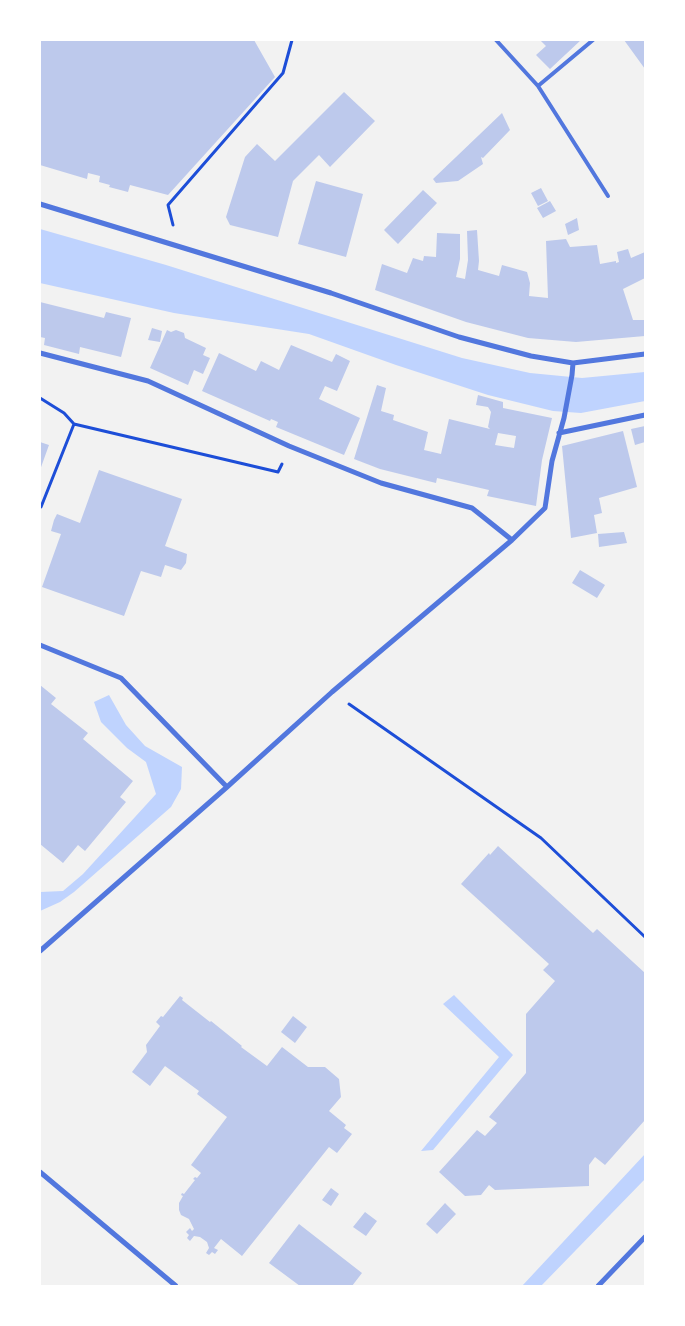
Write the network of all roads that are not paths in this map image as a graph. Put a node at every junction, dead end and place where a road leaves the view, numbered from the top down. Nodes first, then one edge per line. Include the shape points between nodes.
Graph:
1 (496, 40) edge
2 (593, 40) edge
3 (538, 86) junction
4 (608, 196) dead end
5 (40, 204) edge
6 (40, 353) edge
7 (645, 354) edge
8 (573, 363) junction
9 (645, 414) edge
10 (559, 433) junction
11 (512, 540) junction
12 (40, 646) edge
13 (228, 786) junction
14 (40, 951) edge
15 (40, 1172) edge
16 (645, 1237) edge
17 (176, 1286) edge
18 (598, 1286) edge

1 - 3 lane
2 - 3 lane
3 - 4 lane
5 - 8 street via 331,293 459,337 531,356
6 - 11 street via 148,382 289,446 381,483 472,508
7 - 8 street
8 - 10 street
9 - 10 street
10 - 11 street via 545,508
11 - 13 street via 332,692
12 - 13 street via 121,678
13 - 14 street
15 - 17 street
16 - 18 street

